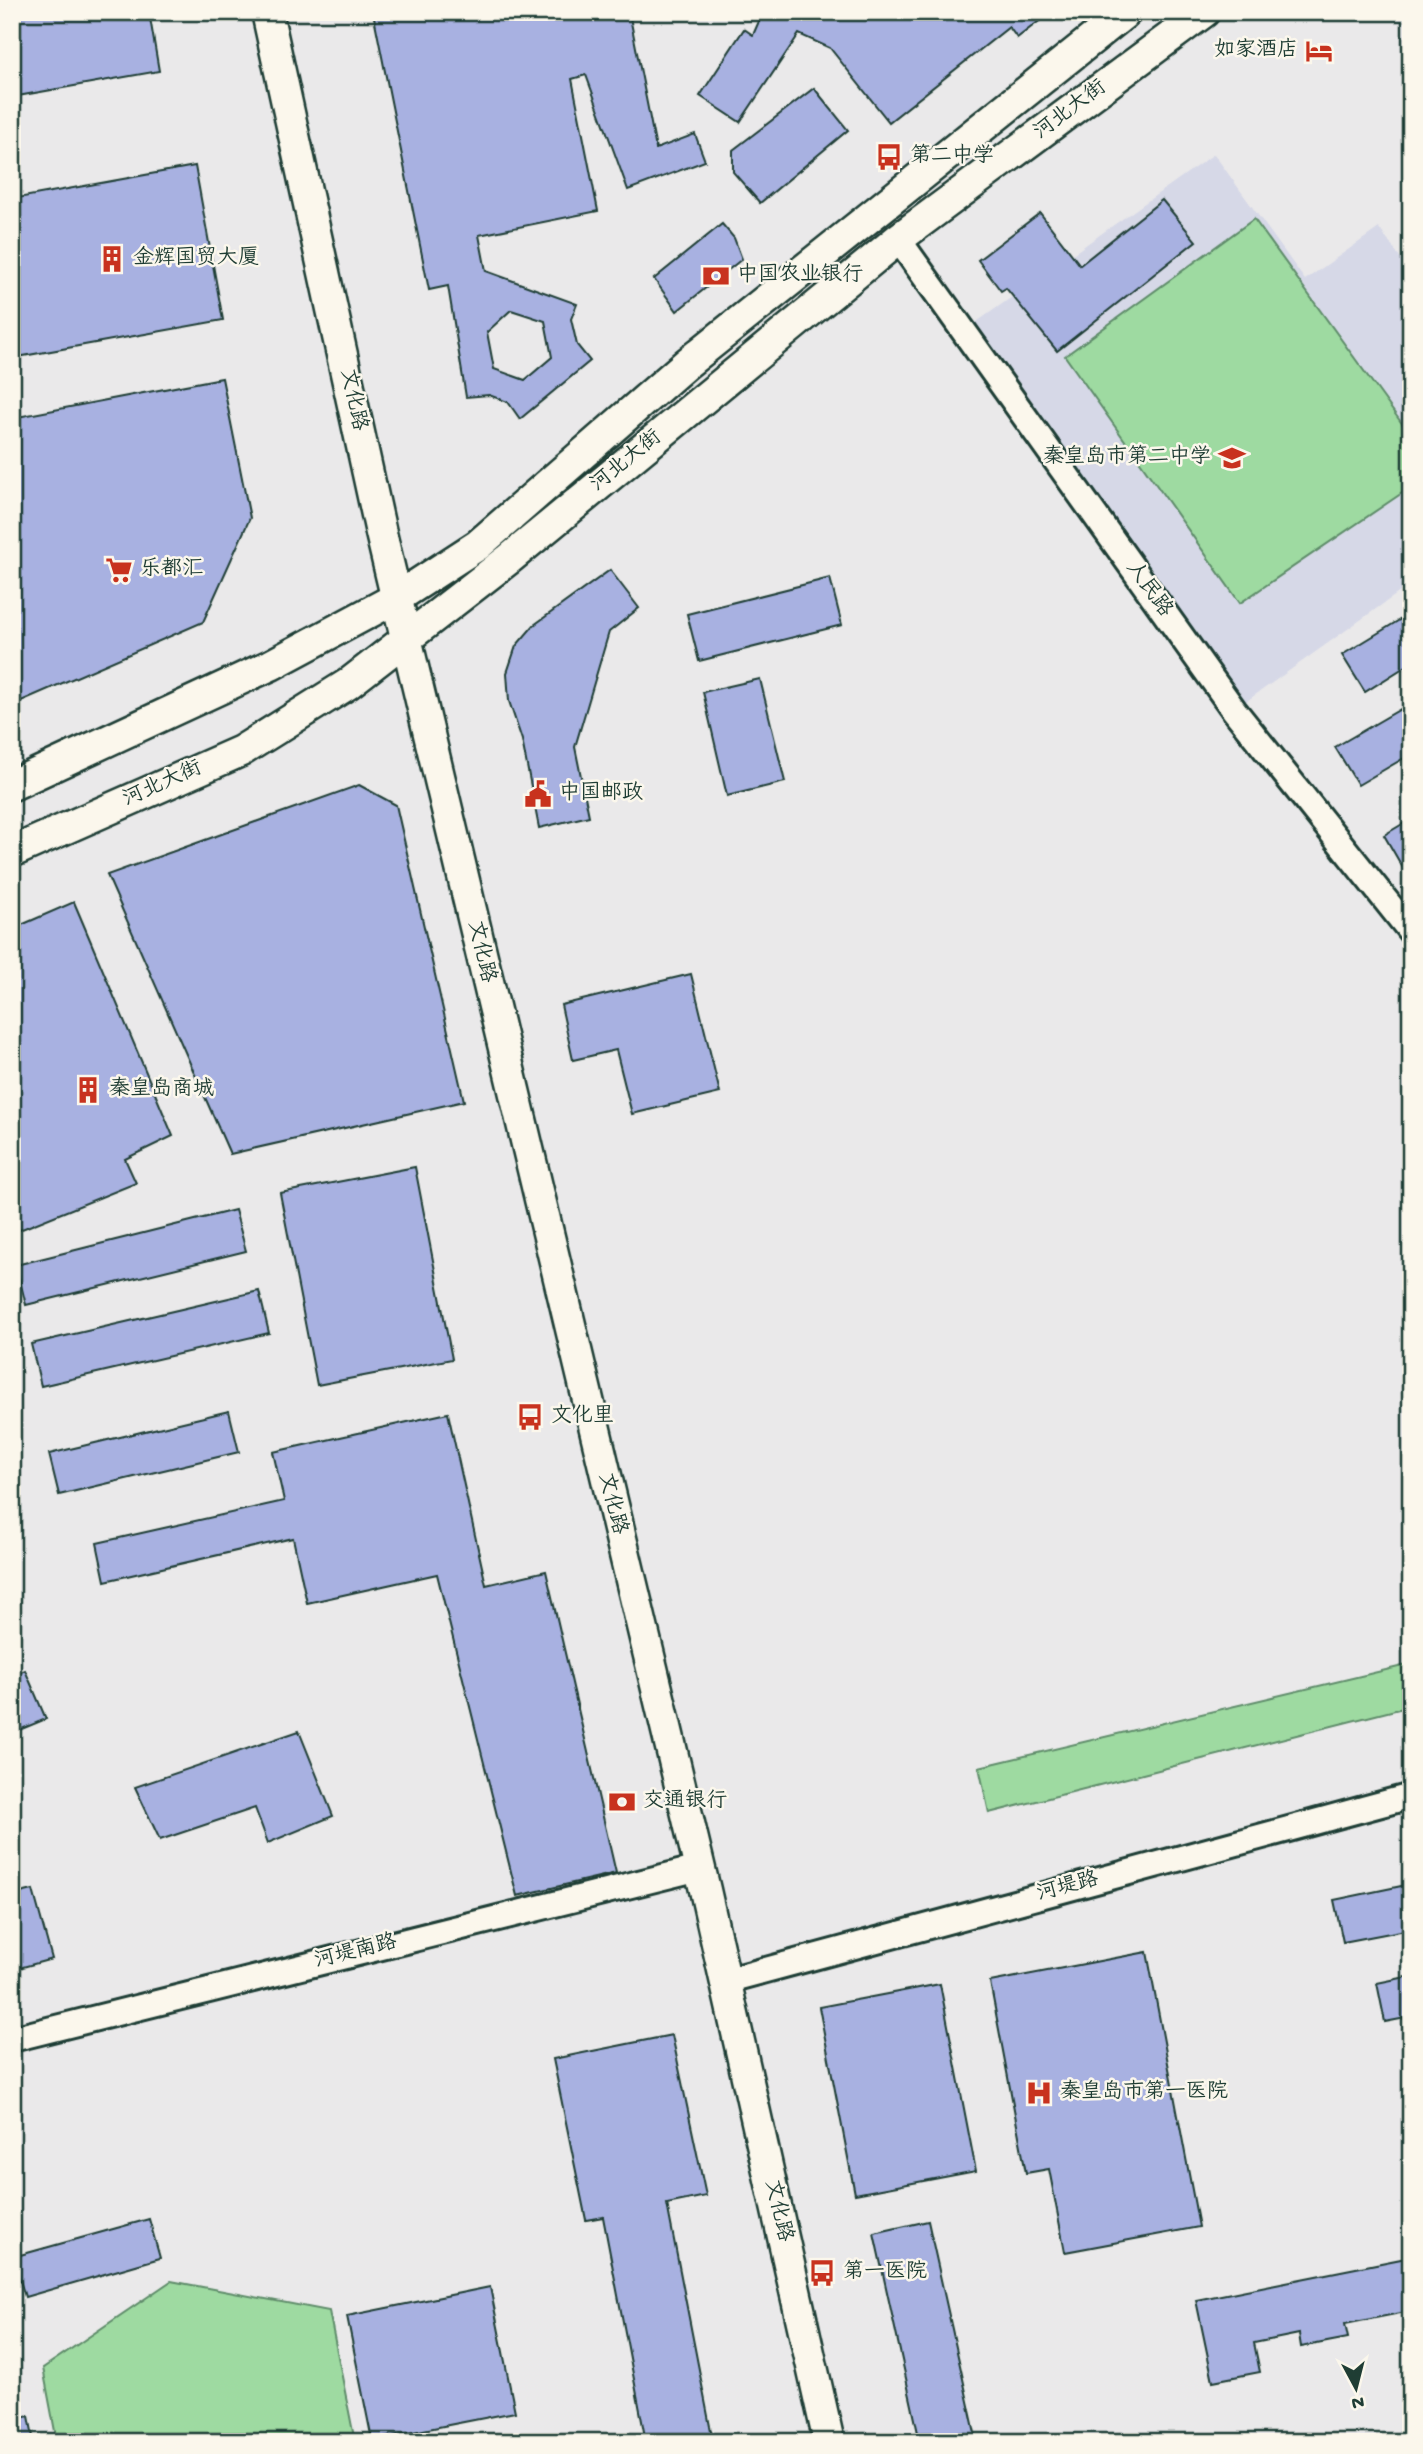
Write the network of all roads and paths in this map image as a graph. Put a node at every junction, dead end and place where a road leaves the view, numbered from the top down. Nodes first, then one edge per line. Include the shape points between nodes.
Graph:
1 (267, 12) edge
2 (1126, 12) edge
3 (1204, 12) edge
4 (898, 239) junction
5 (398, 597) junction
6 (406, 638) junction
7 (12, 785) edge
8 (12, 852) edge
9 (1411, 932) edge
10 (1411, 1796) edge
11 (702, 1879) junction
12 (725, 1981) junction
13 (12, 2039) edge
14 (829, 2442) edge

1 - 5 main road, 文化路
2 - 5 main road via 686,364 478,545
3 - 4 main road, 河北大街
4 - 6 main road, 河北大街 via 509,559
4 - 9 street, 人民路 via 1234,710
5 - 6 main road, 文化路
5 - 7 main road via 271,665
6 - 8 main road, 河北大街 via 348,684 241,751
6 - 11 main road, 文化路
10 - 12 street, 河堤路
11 - 12 main road, 文化路
11 - 13 street, 河堤南路
12 - 14 main road, 文化路

